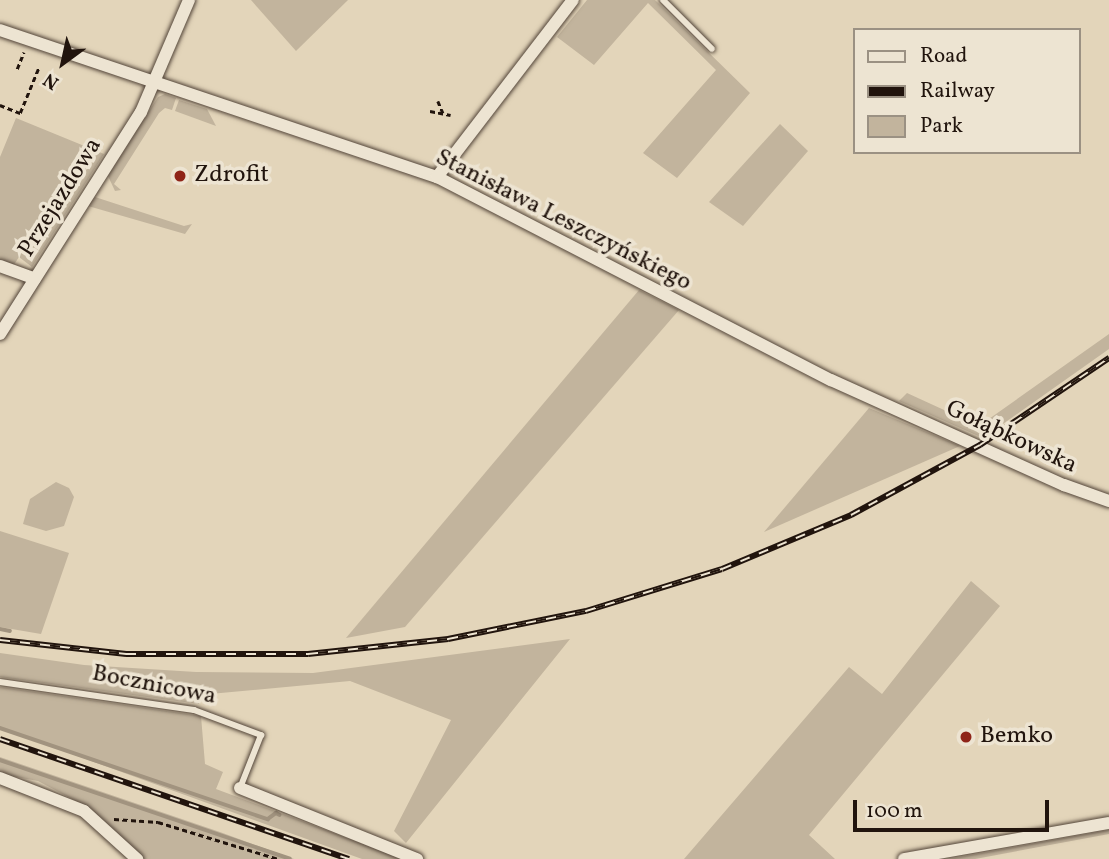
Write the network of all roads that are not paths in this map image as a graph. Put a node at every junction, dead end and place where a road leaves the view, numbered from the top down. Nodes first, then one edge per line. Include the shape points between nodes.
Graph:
1 (190, 0) edge
2 (573, 0) edge
3 (663, 0) edge
4 (0, 30) edge
5 (712, 49) dead end
6 (154, 84) junction
7 (437, 177) junction
8 (0, 266) edge
9 (35, 279) junction
10 (0, 334) edge
11 (897, 410) joint
12 (1109, 501) edge
13 (0, 682) edge
14 (0, 778) edge
15 (240, 788) joint
16 (1109, 823) edge
17 (137, 859) edge
18 (417, 859) edge
19 (904, 859) edge

1 - 6 street, Przejazdowa
2 - 7 street
3 - 5 lane
4 - 6 street, Stanisława Leszczyńskiego
6 - 7 street, Stanisława Leszczyńskiego
6 - 9 street, Przejazdowa
7 - 11 street, Stanisława Leszczyńskiego via 633,281
8 - 9 street
9 - 10 street, Przejazdowa
11 - 12 street, Gołąbkowska
13 - 15 lane, Bocznicowa via 194,710 261,734
14 - 17 street via 57,796 96,818
15 - 18 street, Bocznicowa
16 - 19 street

